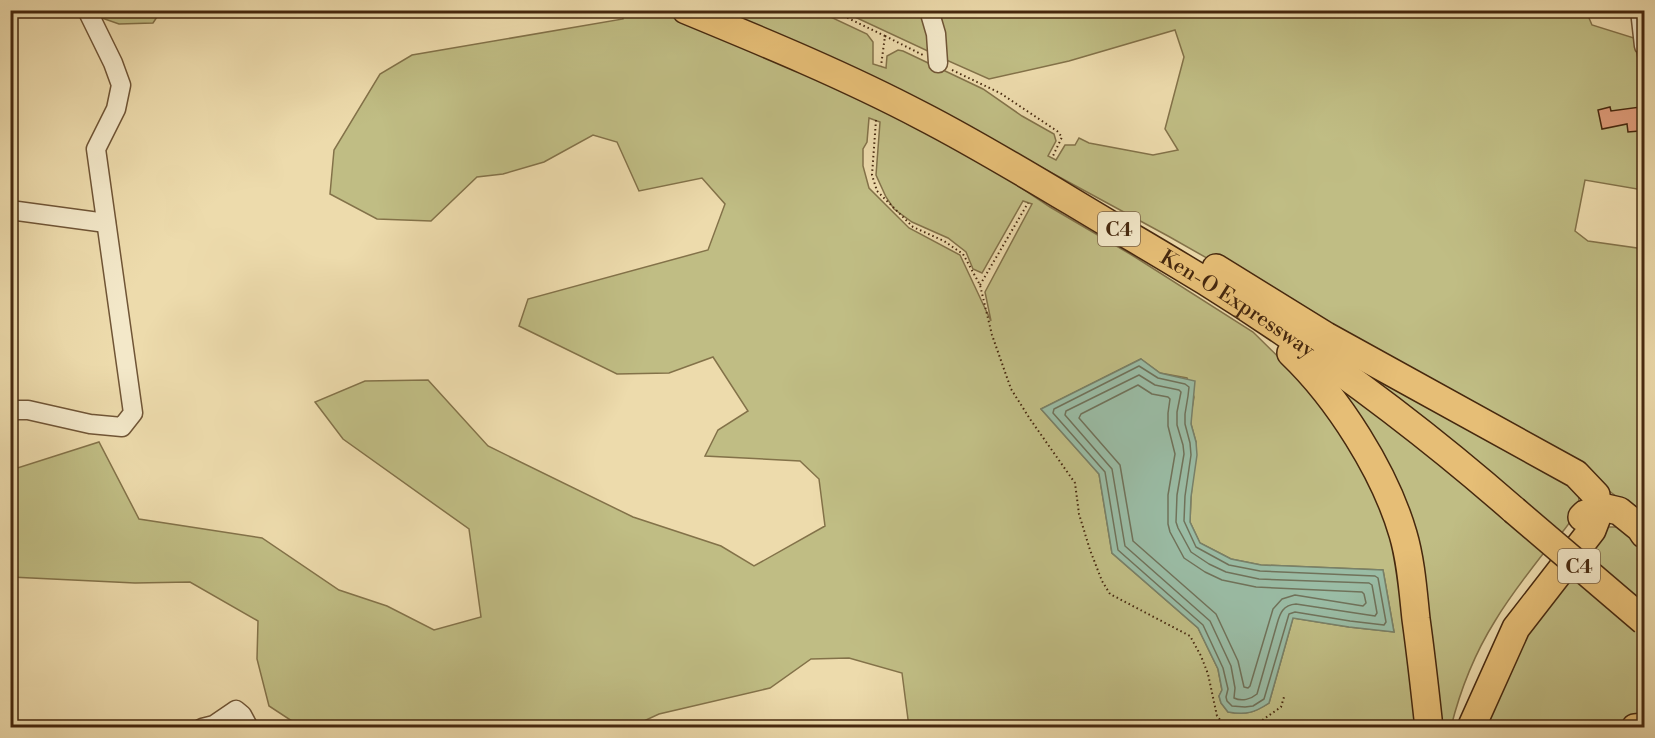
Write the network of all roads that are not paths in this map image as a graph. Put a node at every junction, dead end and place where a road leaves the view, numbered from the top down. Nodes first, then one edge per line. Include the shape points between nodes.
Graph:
1 (87, 10) edge
2 (686, 10) edge
3 (929, 10) edge
4 (1640, 10) edge
5 (1644, 46) edge
6 (938, 63) road end
7 (1052, 190) junction
8 (10, 210) edge
9 (106, 223) junction
10 (1206, 281) junction
11 (10, 411) edge
12 (1597, 511) junction
13 (1644, 534) edge
14 (1644, 621) edge
15 (1644, 727) edge
16 (202, 728) edge
17 (249, 728) edge
18 (1429, 728) edge
19 (1456, 728) edge
20 (1472, 728) edge
21 (1635, 728) edge

1 - 9 street via 121,85 116,109 96,149
2 - 7 highway, Ken-O Expressway / C4 via 922,116
3 - 6 street
4 - 5 street
7 - 10 highway, Ken-O Expressway / C4
7 - 12 highway via 1223,271 1326,336 1576,474 1596,495
8 - 9 street
9 - 11 street via 133,413 122,427 28,410
10 - 14 highway, Ken-O Expressway / C4, bridge via 1377,399 1471,472
10 - 18 highway via 1266,329 1311,372 1351,426 1384,484 1403,534 1412,582
12 - 13 highway via 1619,511
12 - 19 highway via 1585,514 1568,533 1502,625
12 - 20 highway via 1592,530 1516,628
15 - 21 highway
16 - 17 street via 236,710

